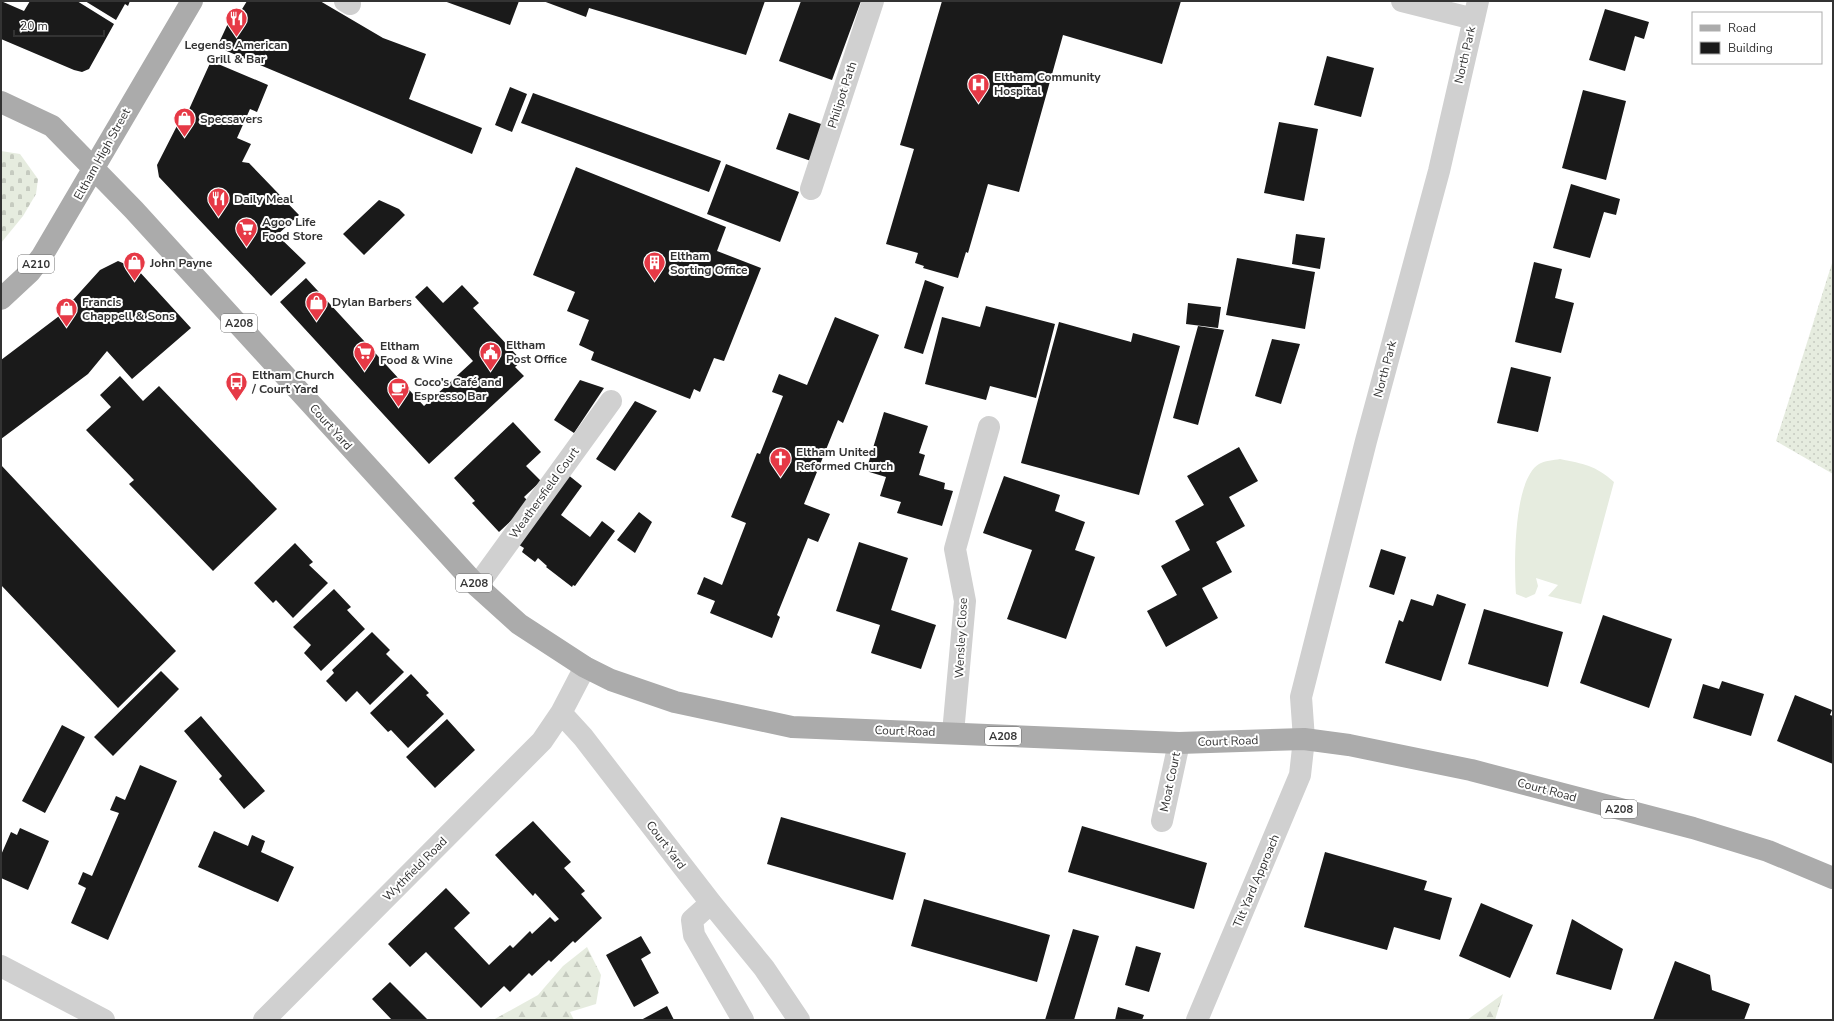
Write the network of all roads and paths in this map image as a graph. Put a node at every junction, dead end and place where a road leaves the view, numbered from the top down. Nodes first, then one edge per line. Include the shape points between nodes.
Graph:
1 (192, 1) edge
2 (873, 1) edge
3 (1402, 1) edge
4 (1476, 10) edge
5 (1, 102) edge
6 (94, 169) junction
7 (811, 189) dead end
8 (1, 299) edge
9 (611, 401) dead end
10 (989, 427) dead end
11 (477, 586) junction
12 (585, 667) junction
13 (611, 680) joint
14 (560, 713) junction
15 (953, 733) junction
16 (1304, 739) junction
17 (1179, 743) junction
18 (1162, 821) dead end
19 (1833, 878) edge
20 (711, 904) junction
21 (1, 966) edge
22 (104, 1020) edge
23 (264, 1020) edge
24 (743, 1020) edge
25 (799, 1020) edge
26 (1197, 1020) edge

1 - 6 main road, Eltham High Street / A210
2 - 7 street, Philipot Path
3 - 4 street
4 - 16 street, North Park via 1439,171 1364,448 1301,697
5 - 6 main road, A208 via 52,126
6 - 8 main road, Eltham High Street / A210 via 63,223 30,272
6 - 11 main road, Court Yard / A208 via 161,237
9 - 11 street, Weathersfield Court
10 - 15 street, Wensley Close via 955,549 965,601
11 - 12 main road, Court Yard / A208 via 519,624
12 - 13 main road, Court Yard / A208
12 - 14 street
13 - 15 main road, Court Road / A208 via 675,702 792,726
14 - 20 street, Court Yard via 583,737
14 - 23 street, Wythfield Road via 542,741
15 - 17 main road, Court Road / A208
16 - 17 main road, Court Road / A208
16 - 19 main road, Court Road / A208 via 1393,753 1471,770 1692,828 1768,851
16 - 26 street, Tilt Yard Approach via 1300,775
17 - 18 street, Moat Court
20 - 24 street via 692,920 694,935
20 - 25 street, Court Yard via 764,968
21 - 22 street

